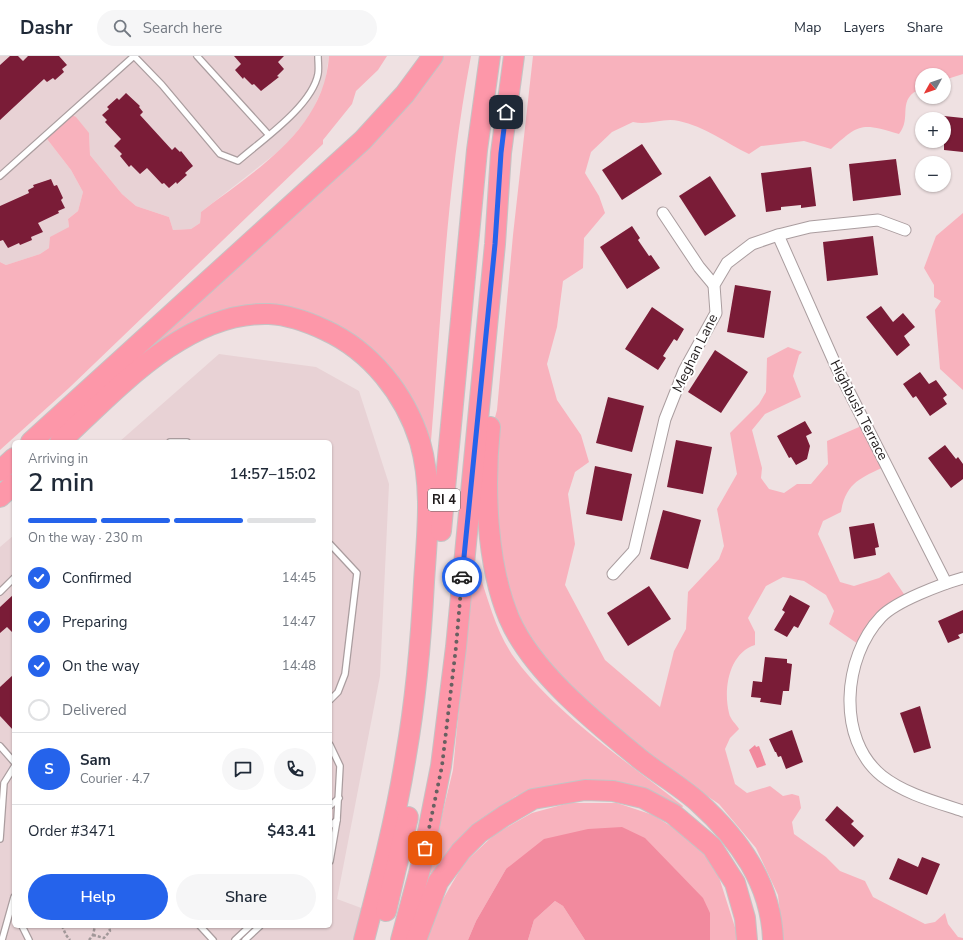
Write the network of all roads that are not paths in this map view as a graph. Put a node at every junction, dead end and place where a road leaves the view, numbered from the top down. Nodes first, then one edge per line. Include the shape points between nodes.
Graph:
1 (134, 56) edge
2 (197, 56) edge
3 (318, 56) edge
4 (433, 56) edge
5 (490, 56) edge
6 (514, 56) edge
7 (268, 134) junction
8 (0, 176) edge
9 (663, 213) dead end
10 (905, 230) dead end
11 (778, 234) junction
12 (495, 244) junction
13 (714, 285) junction
14 (33, 440) edge
15 (62, 440) edge
16 (12, 460) edge
17 (0, 471) edge
18 (12, 486) edge
19 (0, 497) edge
20 (332, 546) edge
21 (613, 574) dead end
22 (963, 578) edge
23 (12, 580) edge
24 (946, 583) junction
25 (0, 592) edge
26 (332, 698) edge
27 (0, 746) edge
28 (332, 749) edge
29 (12, 760) edge
30 (12, 770) edge
31 (339, 798) junction
32 (332, 804) edge
33 (963, 811) edge
34 (337, 820) junction
35 (332, 824) edge
36 (0, 839) edge
37 (332, 849) edge
38 (12, 908) edge
39 (23, 928) edge
40 (202, 928) edge
41 (248, 928) edge
42 (258, 928) edge
43 (2, 940) edge
44 (29, 940) edge
45 (213, 940) edge
46 (234, 940) edge
47 (245, 940) edge
48 (364, 940) edge
49 (377, 940) edge
50 (401, 940) edge
51 (416, 940) edge
52 (747, 940) edge
53 (773, 940) edge

1 - 7 lane via 162,84 220,154 238,161
1 - 8 lane
2 - 7 lane
3 - 7 lane via 318,75 311,92 301,107
4 - 14 highway via 405,94 363,140
5 - 49 highway, RI 4 via 468,229 434,625 426,688 408,817
6 - 12 highway, RI 4 via 501,153
9 - 13 street
10 - 11 street via 878,220 810,227
11 - 13 street via 752,244 727,263
11 - 24 street, Highbush Terrace via 836,366
12 - 50 highway, RI 4 via 442,766 422,862
12 - 53 highway via 495,372 488,461 489,514 500,592 509,618 545,673 558,686 610,734 697,801 730,833 754,867 762,885
13 - 21 street, Meghan Lane via 716,313 684,370 665,419 634,551
15 - 48 highway via 129,378 169,348 208,325 239,316 270,314 314,325 354,346 371,360 390,383 419,440 425,462 429,506 421,633 406,755 395,814
16 - 17 highway
18 - 19 highway
20 - 26 lane via 357,573 345,674 338,692
22 - 24 street
23 - 25 lane
24 - 33 street via 892,608 873,627 860,650 852,676 850,704 854,732 870,764 881,776 922,797
27 - 29 lane
28 - 31 lane via 340,766
30 - 36 lane via 4,783
31 - 32 lane
31 - 34 lane
34 - 35 lane
34 - 37 lane
38 - 43 lane
39 - 44 lane
40 - 45 lane
41 - 46 lane
42 - 47 lane
51 - 52 highway via 438,882 461,851 480,833 533,799 585,790 613,791 643,798 673,814 712,847 735,883 745,918

